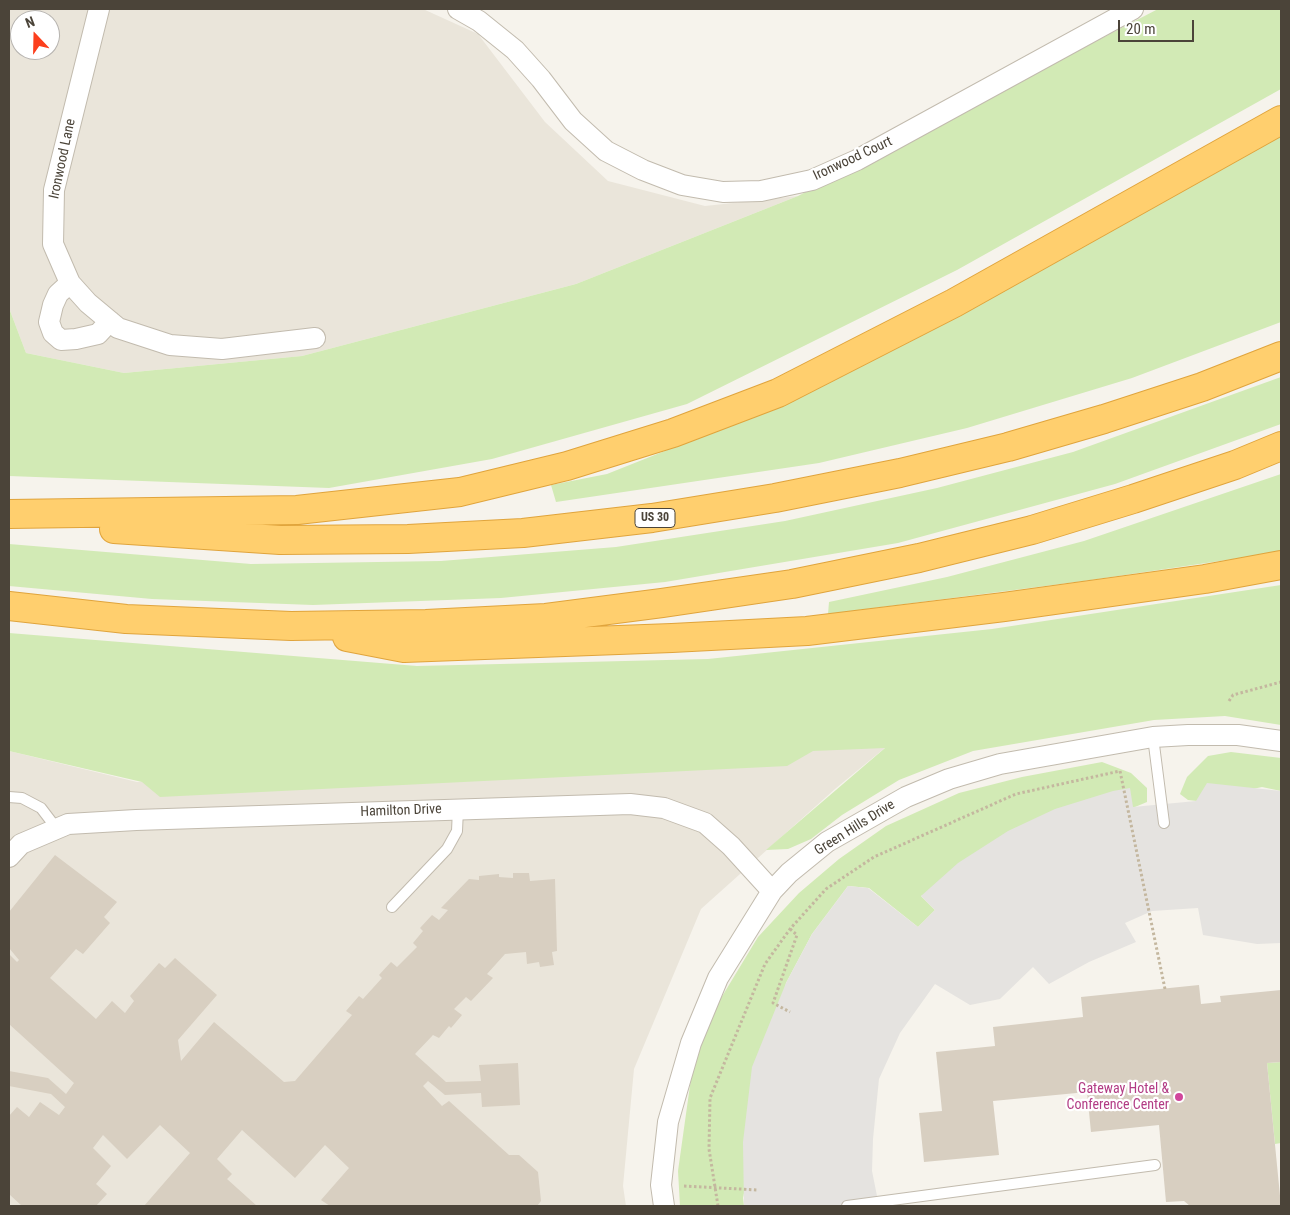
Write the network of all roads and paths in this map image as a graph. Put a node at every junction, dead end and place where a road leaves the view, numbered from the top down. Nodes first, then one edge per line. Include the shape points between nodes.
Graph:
1 (99, 9) edge
2 (458, 9) edge
3 (1133, 9) edge
4 (1281, 120) edge
5 (70, 283) junction
6 (110, 321) junction
7 (315, 338) dead end
8 (1281, 356) edge
9 (1281, 446) edge
10 (9, 514) edge
11 (9, 518) edge
12 (1281, 565) edge
13 (9, 606) edge
14 (291, 626) junction
15 (1281, 682) edge
16 (1228, 702) dead end
17 (1153, 737) junction
18 (1281, 741) edge
19 (9, 797) edge
20 (458, 809) junction
21 (1164, 824) dead end
22 (57, 829) junction
23 (9, 857) edge
24 (772, 892) junction
25 (392, 907) dead end
26 (790, 930) junction
27 (1165, 989) dead end
28 (790, 1012) dead end
29 (1155, 1166) dead end
30 (679, 1185) dead end
31 (714, 1187) junction
32 (758, 1190) dead end
33 (664, 1206) edge
34 (718, 1206) edge
35 (847, 1206) edge

1 - 5 street, Ironwood Lane via 54,190 53,244
2 - 3 street, Ironwood Court via 479,21 515,50 573,121 606,151 682,185 722,192 761,191 812,180 857,160
4 - 10 highway via 954,303 778,394 673,433 568,466 460,492 297,510
5 - 6 street, Ironwood Lane
5 - 6 street via 58,294 53,305 50,322 53,333 61,340 76,339 98,334
6 - 7 street, Ironwood Lane via 118,328 170,345 213,348
8 - 11 highway, US 30 via 1104,420 1008,447 775,498 652,518 514,533 408,539 280,540 153,533
9 - 14 highway via 1152,493 1032,530 792,584 546,618
12 - 14 highway via 1206,579 806,631 404,648
13 - 14 highway via 126,620
15 - 16 path via 1233,695
17 - 18 street, Green Hills Drive via 1238,735
17 - 21 lane
17 - 24 street, Green Hills Drive via 1000,764 950,779 890,806 827,842 789,873
19 - 22 lane via 22,798 41,808
20 - 22 street, Hamilton Drive via 136,820 68,824
20 - 24 street, Hamilton Drive via 630,804 664,808 705,823 731,846
20 - 25 lane via 457,830 447,849
22 - 23 street, Hamilton Drive via 21,844
24 - 33 street, Green Hills Drive via 718,978 691,1043 668,1122 662,1185
26 - 27 path via 826,889 874,857 1016,794 1120,771
26 - 28 path via 797,935 773,1003
26 - 31 path via 766,964 710,1098 709,1148
29 - 35 lane
30 - 31 path
31 - 32 path
31 - 34 path

